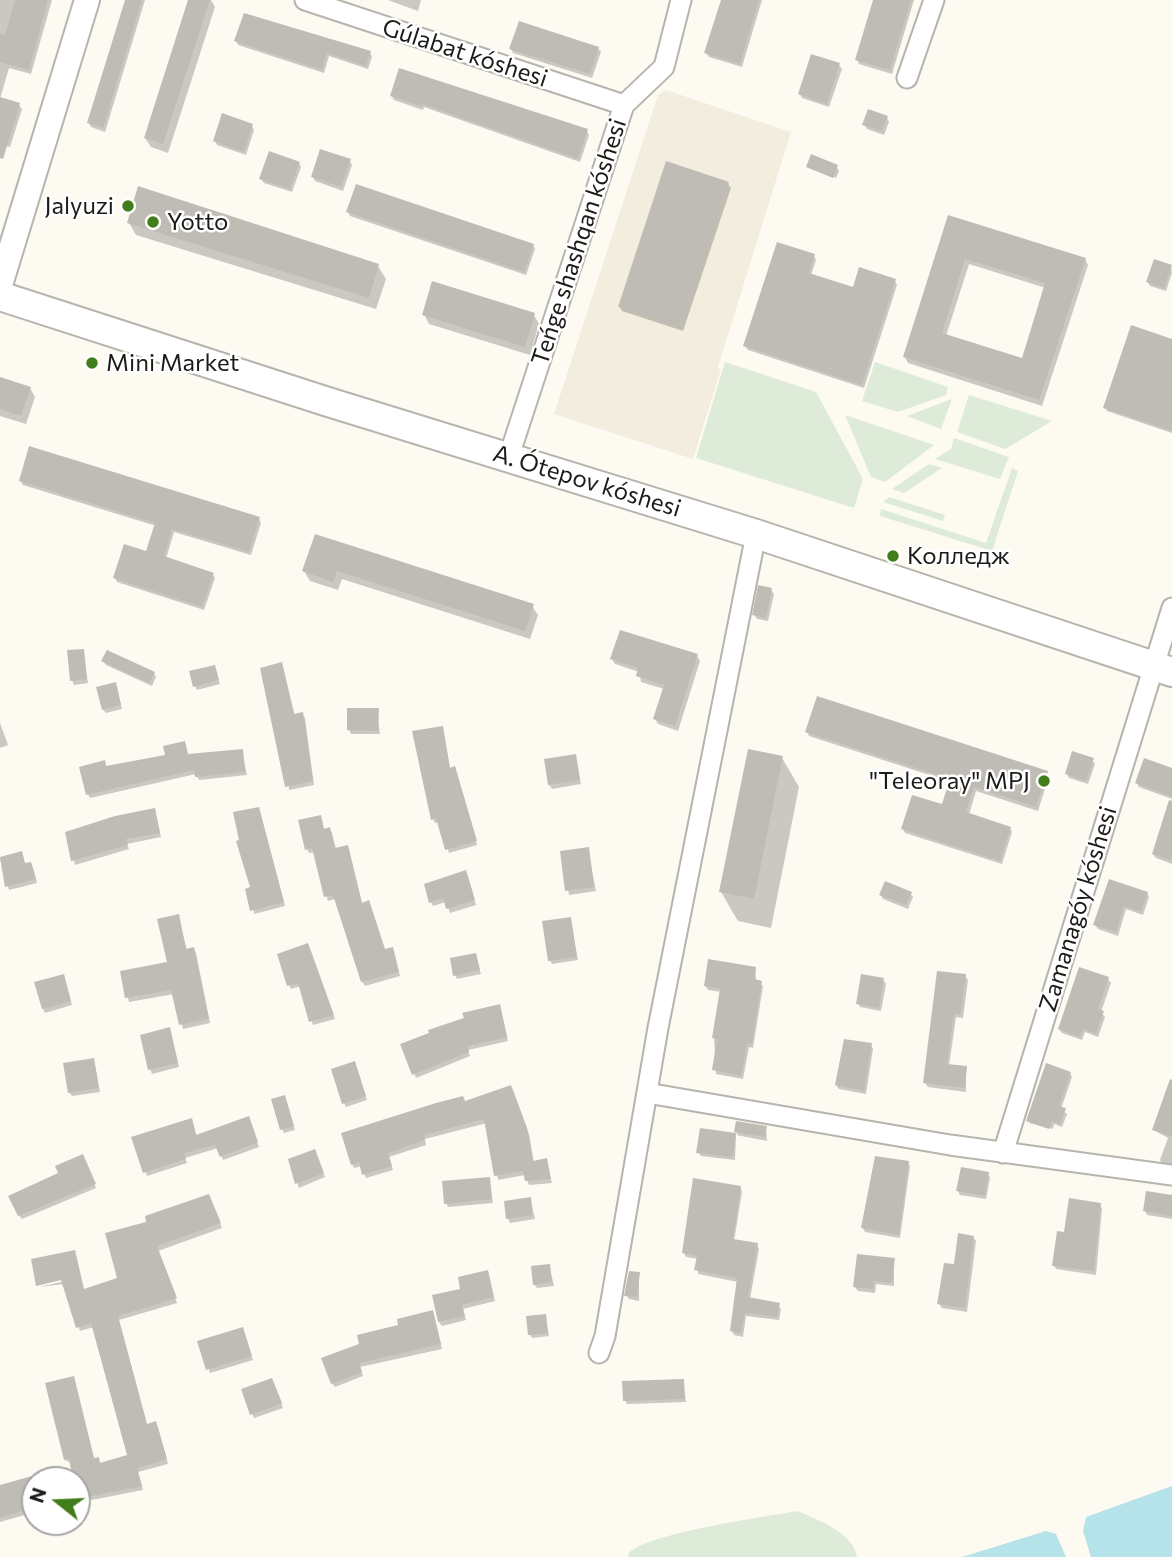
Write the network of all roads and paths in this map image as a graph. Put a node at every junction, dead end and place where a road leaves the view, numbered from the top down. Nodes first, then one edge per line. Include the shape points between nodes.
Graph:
1 (87, 0) edge
2 (305, 0) edge
3 (681, 0) edge
4 (934, 0) edge
5 (907, 78) dead end
6 (624, 105) junction
7 (0, 285) edge
8 (0, 296) edge
9 (509, 456) junction
10 (756, 534) junction
11 (1172, 608) edge
12 (1162, 669) edge
13 (646, 1093) junction
14 (1003, 1153) junction
15 (1172, 1175) edge
16 (599, 1353) dead end

1 - 7 street
2 - 6 street, Gúlabat kóshesi
3 - 6 street, Teńge shashqan kóshesi via 664,67
4 - 5 street
6 - 9 street, Teńge shashqan kóshesi
8 - 9 main road, A. Ótepov kóshesi
9 - 10 main road, A. Ótepov kóshesi
10 - 12 main road, A. Ótepov kóshesi
10 - 13 street
11 - 12 street, Zamanagóy kóshesi
12 - 14 street, Zamanagóy kóshesi
13 - 14 street
13 - 16 street
14 - 15 street

